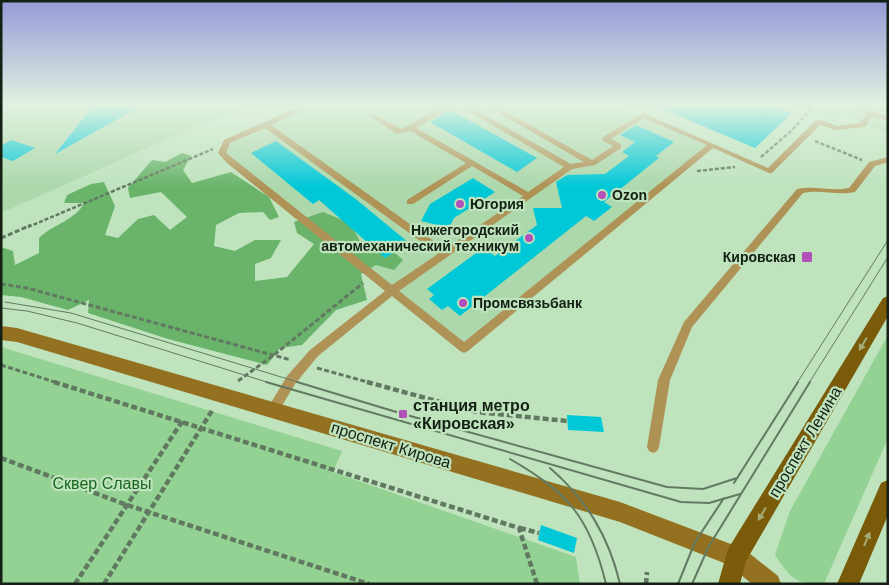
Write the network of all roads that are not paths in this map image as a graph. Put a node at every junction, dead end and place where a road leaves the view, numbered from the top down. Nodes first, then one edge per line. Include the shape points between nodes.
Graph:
1 (250, 132) edge
2 (276, 132) edge
3 (418, 132) edge
4 (509, 132) edge
5 (537, 132) edge
6 (617, 132) edge
7 (683, 132) edge
8 (809, 132) edge
9 (712, 145) junction
10 (888, 158) edge
11 (472, 163) junction
12 (592, 163) junction
13 (570, 167) junction
14 (529, 196) junction
15 (410, 202) dead end
16 (445, 254) junction
17 (393, 290) junction
18 (888, 302) edge
19 (1, 332) edge
20 (273, 410) junction
21 (653, 447) dead end
22 (888, 490) edge
23 (736, 557) junction
24 (728, 584) edge
25 (770, 584) edge
26 (848, 584) edge

1 - 17 lane via 228,142 222,153
2 - 16 lane
3 - 11 lane
4 - 13 lane
5 - 12 lane
6 - 12 lane via 606,140 618,146
7 - 9 lane
8 - 9 lane via 769,172
9 - 17 lane via 464,348
10 - 21 lane via 872,164 852,190 837,192 816,188 800,191 688,325 664,380
11 - 14 lane
11 - 15 lane
12 - 13 lane
13 - 14 lane
14 - 16 lane
16 - 17 lane
17 - 20 lane via 303,364
18 -> 23 main road, проспект Ленина
19 - 20 street, проспект Кирова
20 - 23 street, проспект Кирова via 620,512
26 -> 22 main road
23 - 24 main road, проспект Ленина
23 - 25 street, проспект Кирова

